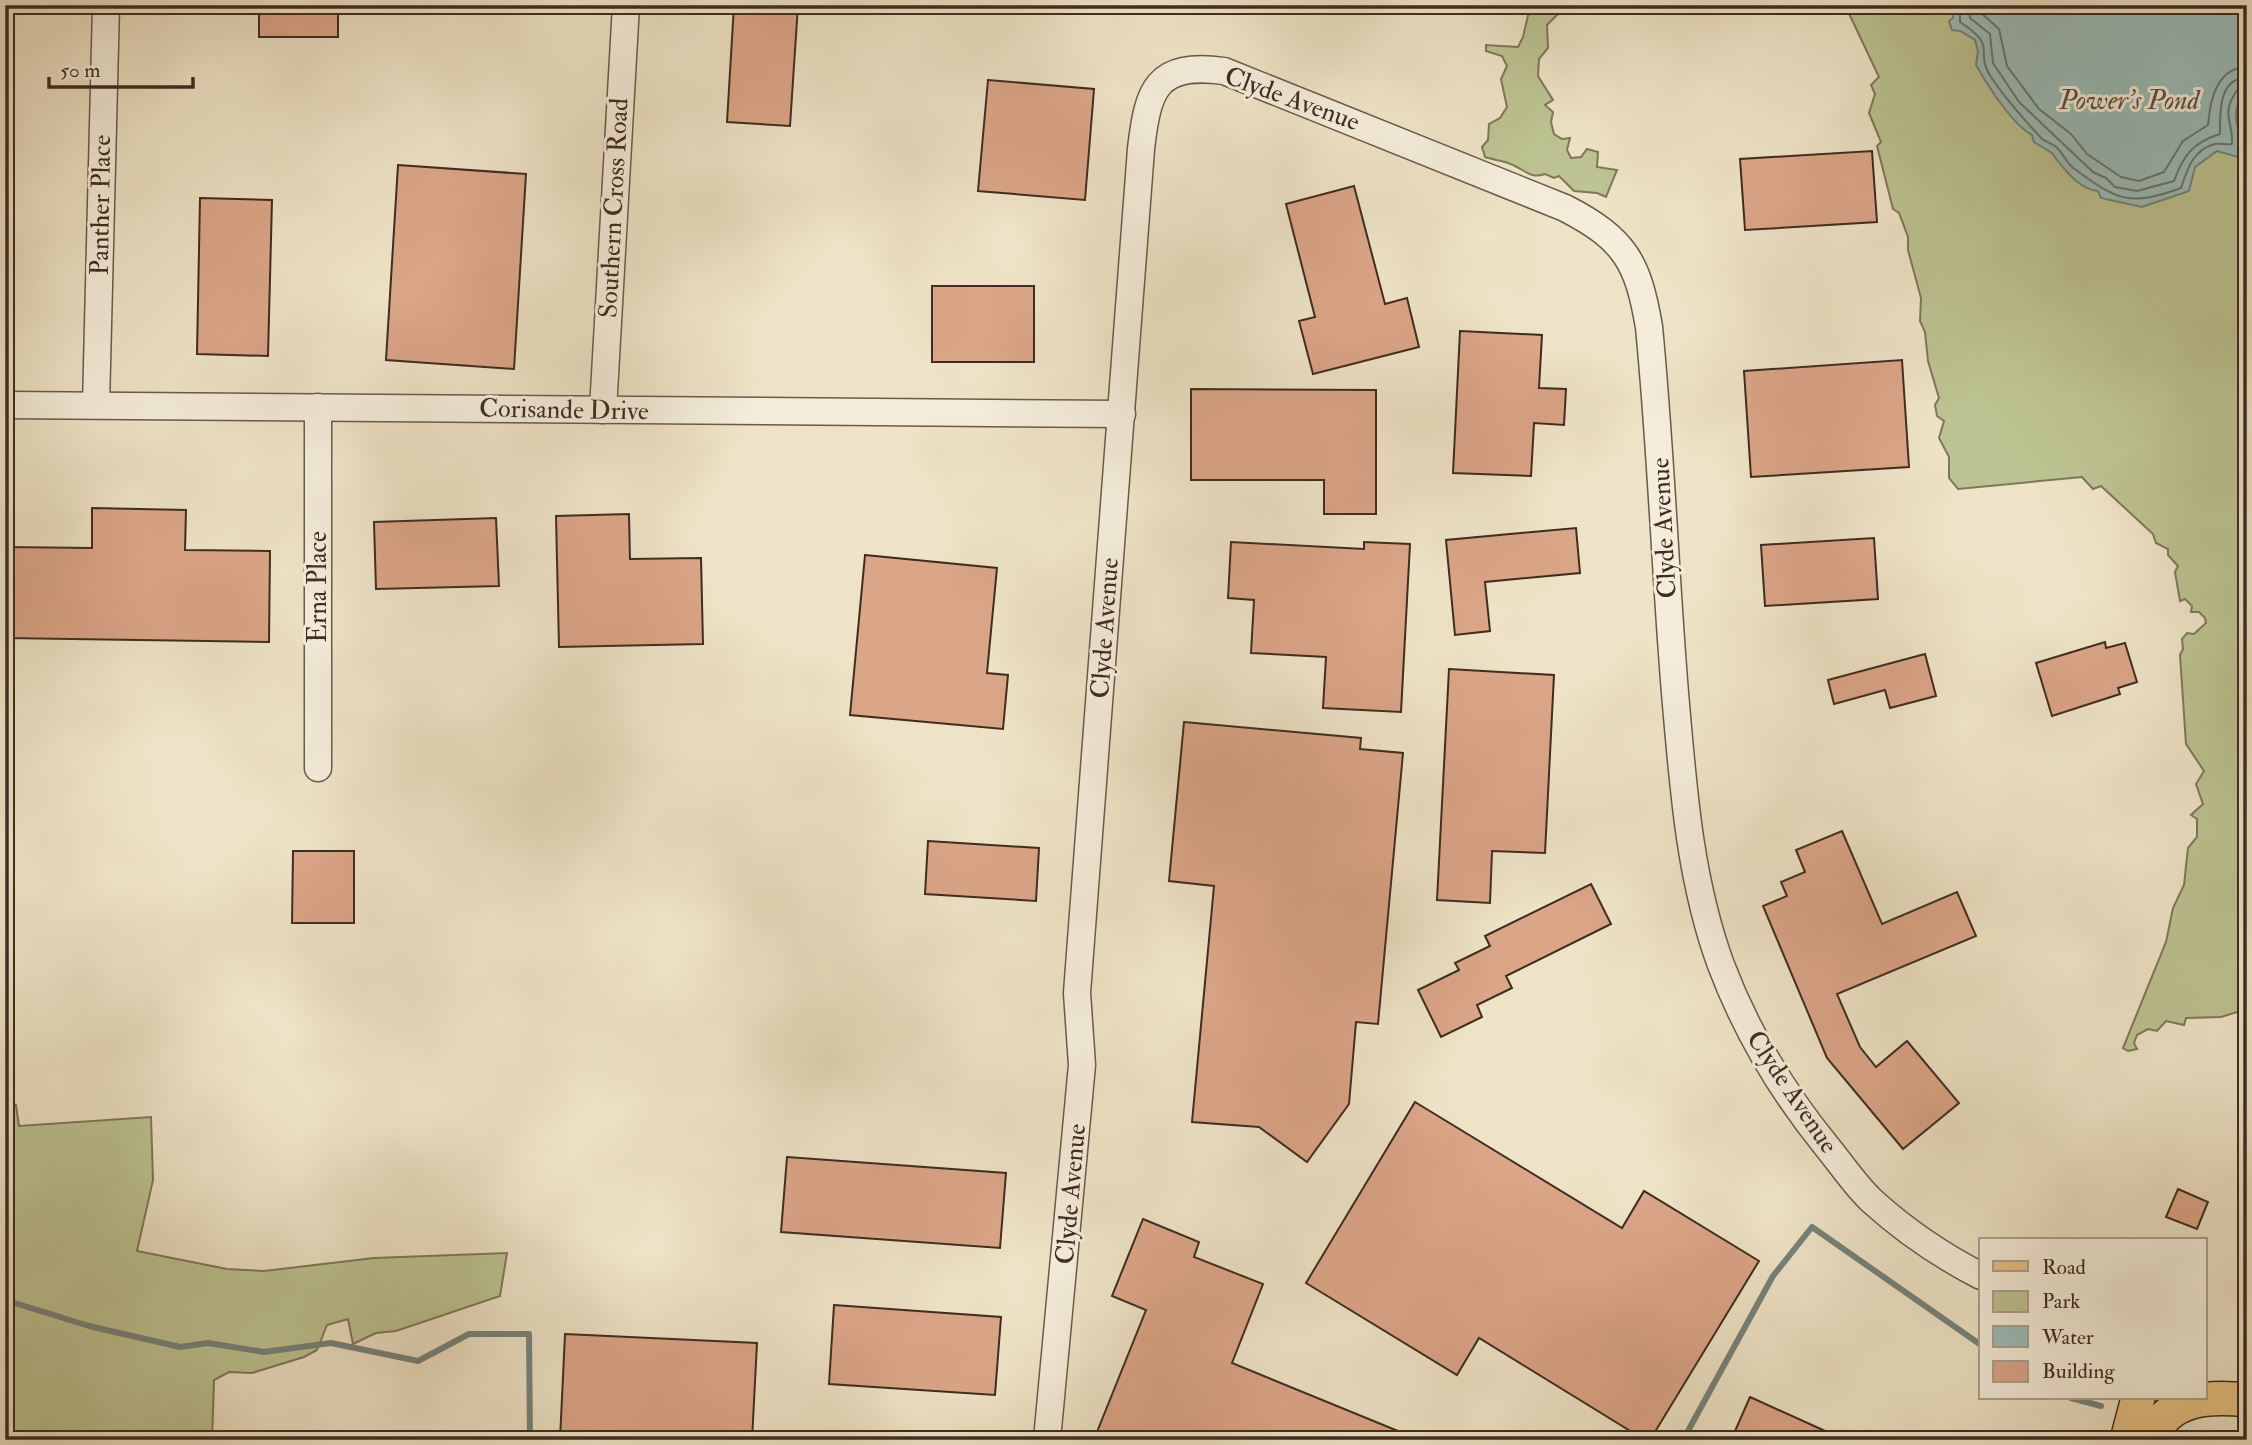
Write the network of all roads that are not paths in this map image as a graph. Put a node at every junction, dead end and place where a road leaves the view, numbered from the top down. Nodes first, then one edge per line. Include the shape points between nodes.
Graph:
1 (106, 5) edge
2 (626, 5) edge
3 (5, 405) edge
4 (96, 405) junction
5 (318, 407) junction
6 (603, 410) junction
7 (1122, 414) junction
8 (318, 768) dead end
9 (1979, 1275) edge
10 (2206, 1373) edge
11 (2247, 1390) edge
12 (2206, 1399) edge
13 (2137, 1400) edge
14 (2202, 1400) edge
15 (2247, 1400) edge
16 (1047, 1440) edge
17 (2127, 1440) edge
18 (2151, 1440) edge

1 - 4 street, Panther Place
2 - 6 street, Southern Cross Road
3 - 4 street, Corisande Drive
4 - 5 street, Corisande Drive
5 - 6 street, Corisande Drive
5 - 8 street, Erna Place
6 - 7 street, Corisande Drive
7 - 9 street, Clyde Avenue via 1146,111 1164,78 1178,71 1224,71 1267,87 1565,208 1608,233 1642,284 1649,327 1680,758 1700,893 1721,965 1744,1018 1783,1087 1862,1189 1910,1231
7 - 16 street, Clyde Avenue via 1077,993 1082,1065
10 - 11 main road
12 - 15 main road
13 - 17 main road
14 - 18 main road via 2187,1403 2162,1419

